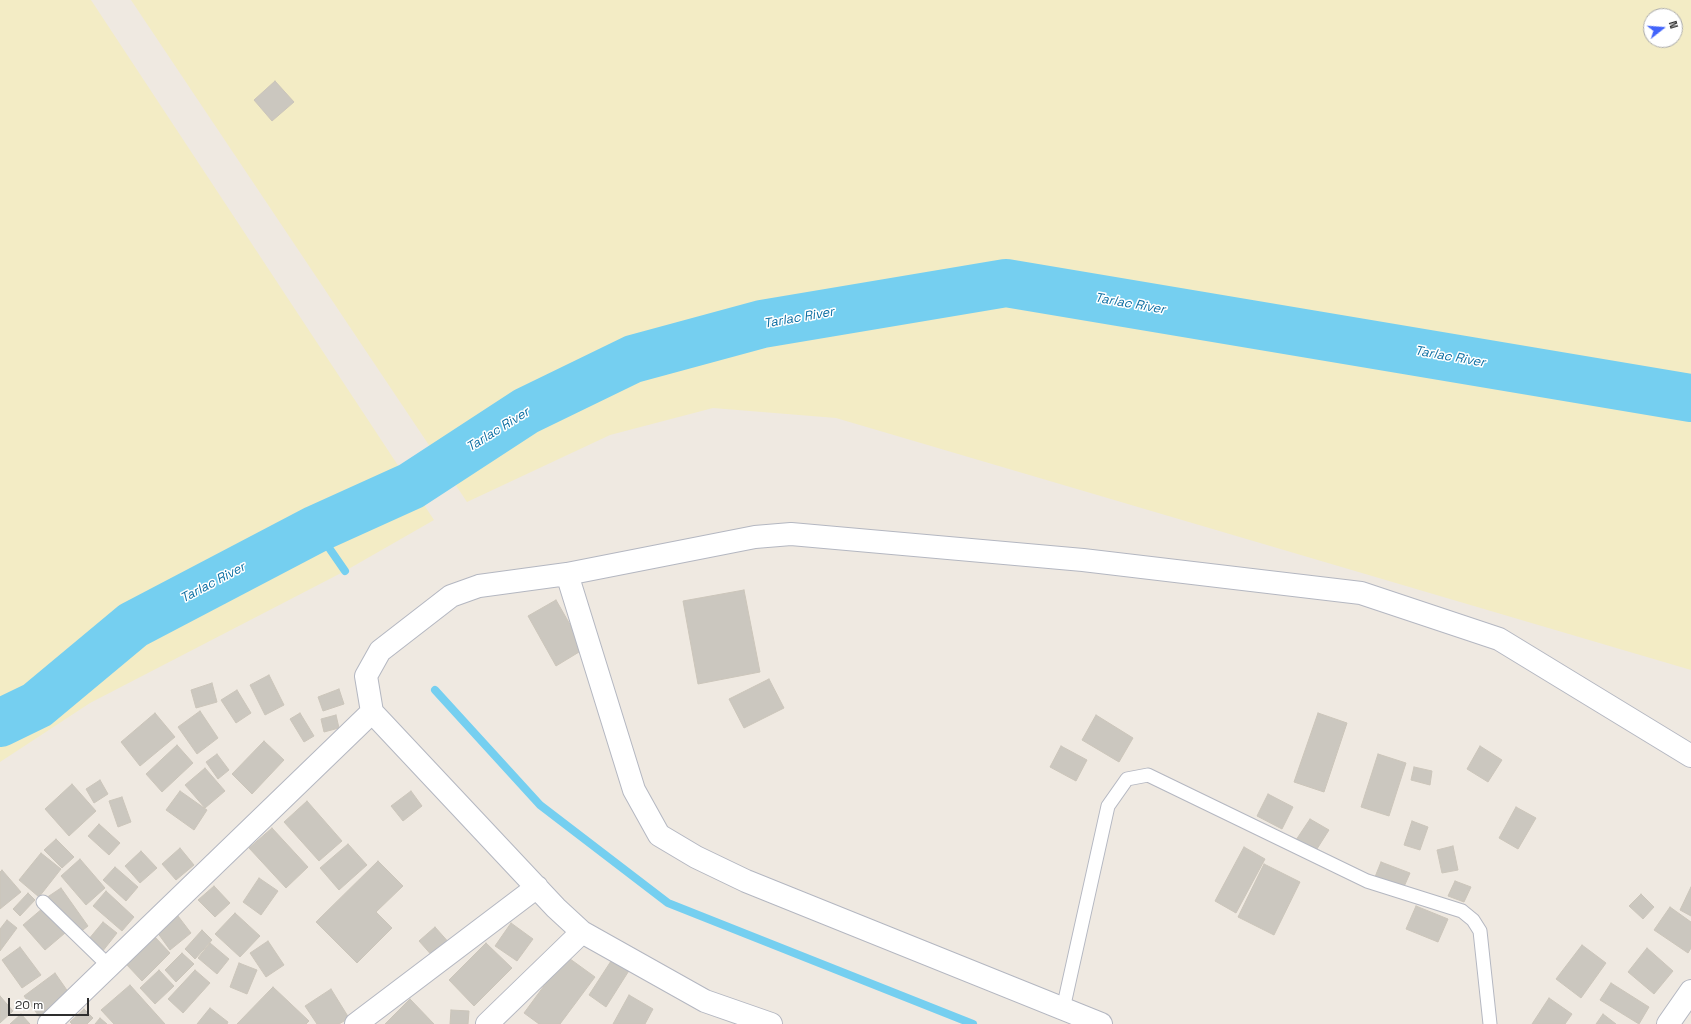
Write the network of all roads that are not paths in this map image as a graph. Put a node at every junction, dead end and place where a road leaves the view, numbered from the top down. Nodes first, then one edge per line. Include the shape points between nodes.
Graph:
1 (567, 574) junction
2 (372, 712) junction
3 (1691, 756) edge
4 (537, 887) junction
5 (43, 902) dead end
6 (582, 932) junction
7 (109, 966) junction
8 (1691, 991) edge
9 (1063, 1008) junction
10 (49, 1024) edge
11 (356, 1024) edge
12 (487, 1024) edge
13 (771, 1024) edge
14 (1101, 1024) edge
15 (1490, 1024) edge
16 (1668, 1024) edge

1 - 2 street via 479,586 451,596 380,651 366,676
1 - 3 street via 756,537 792,534 1083,560 1361,593 1499,638
1 - 9 street via 634,790 660,835 696,857 746,881
2 - 4 street
2 - 7 street
4 - 6 street
4 - 11 street
5 - 7 lane
6 - 12 street
6 - 13 street via 705,1001
7 - 10 street
8 - 16 street
9 - 14 street
9 - 15 lane via 1108,806 1127,779 1148,775 1367,881 1462,911 1473,920 1480,931

